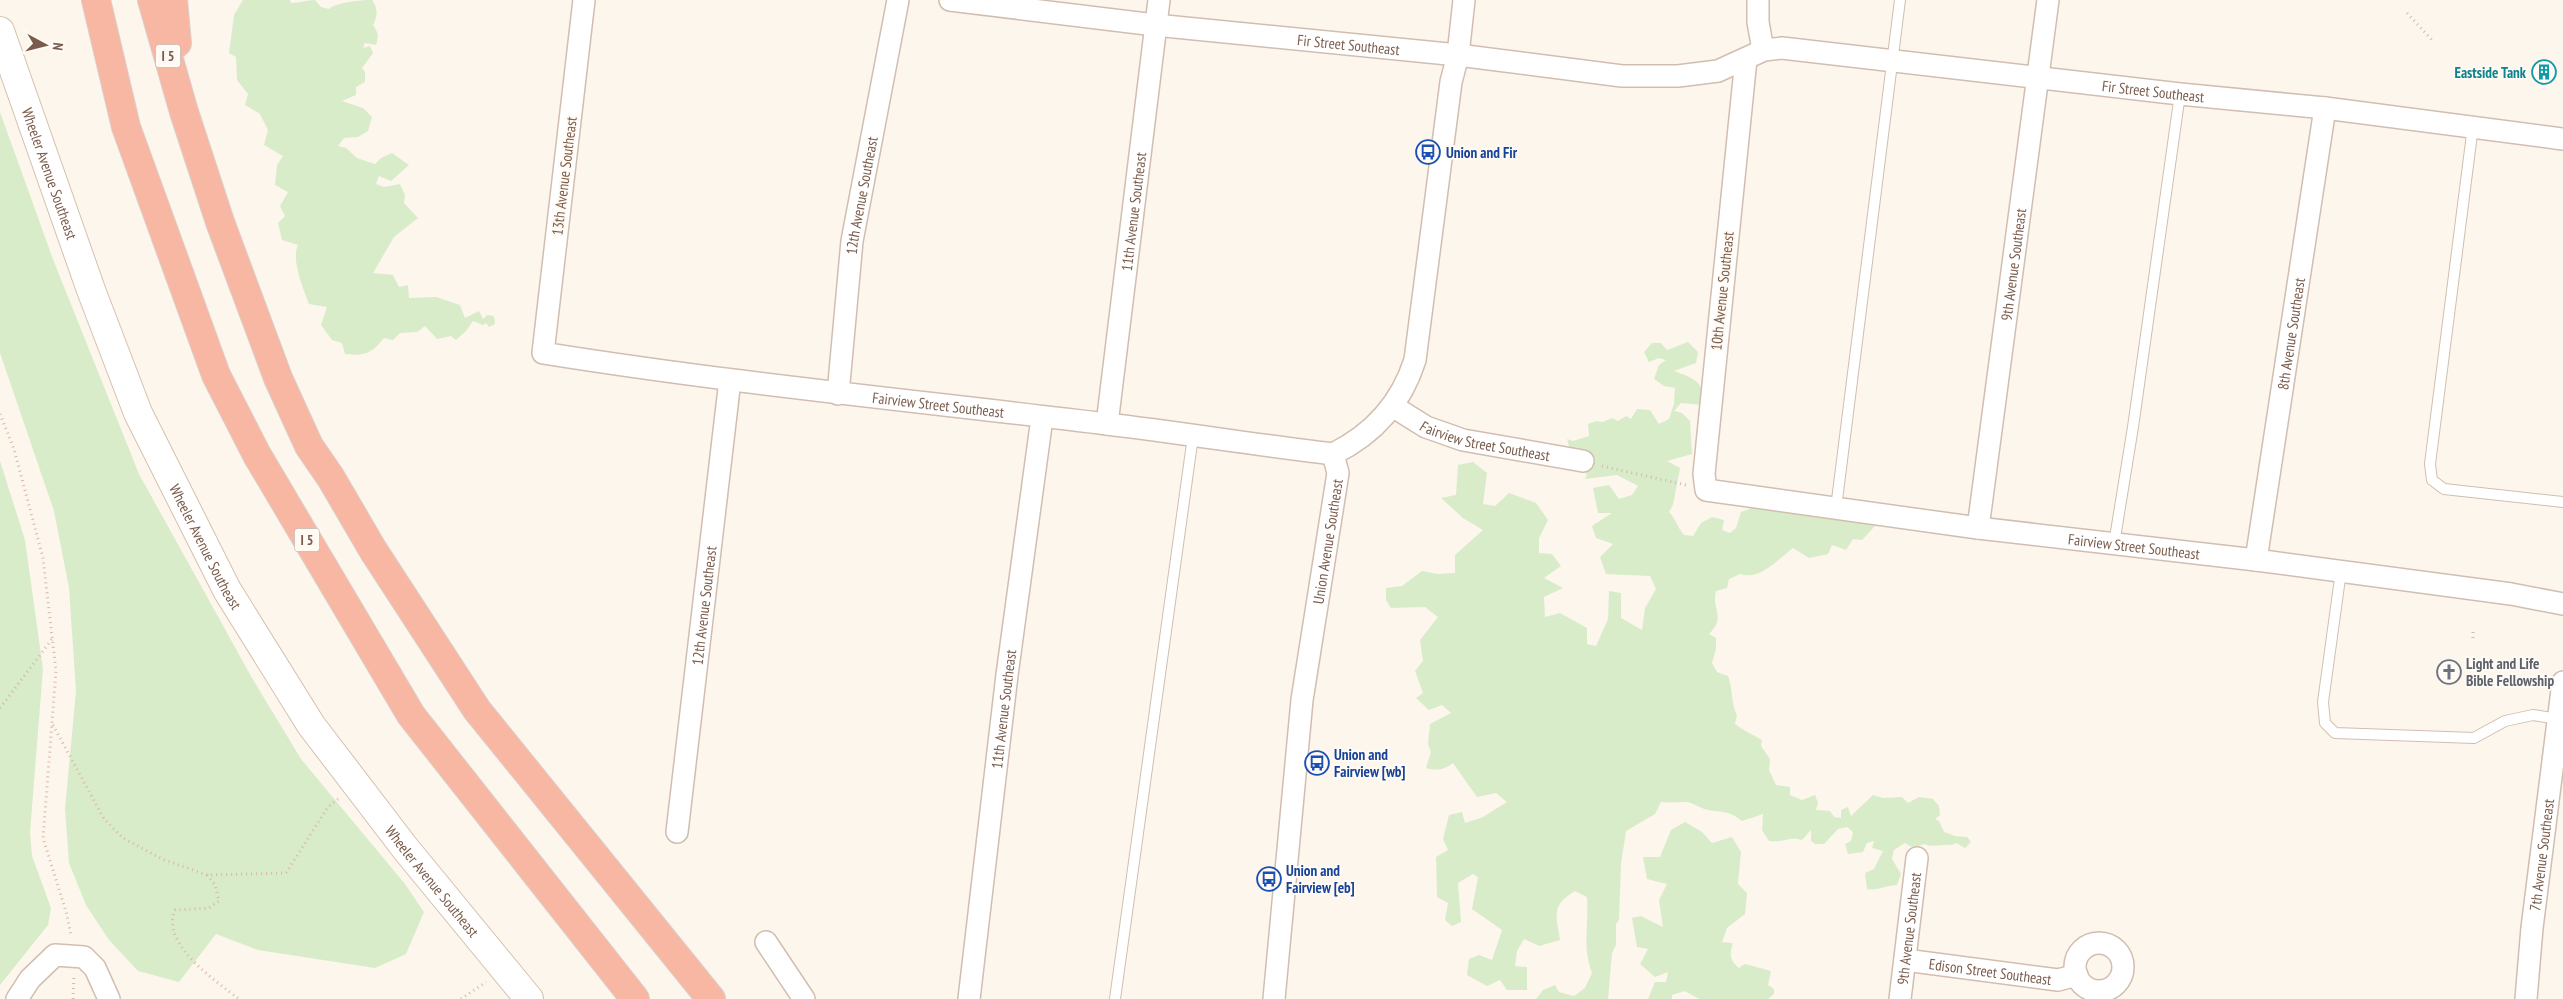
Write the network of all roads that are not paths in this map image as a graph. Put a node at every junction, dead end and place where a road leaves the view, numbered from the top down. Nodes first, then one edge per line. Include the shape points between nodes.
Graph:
1 (152, 0) edge
2 (173, 0) edge
3 (584, 0) edge
4 (898, 0) edge
5 (950, 0) edge
6 (1159, 0) edge
7 (1464, 0) edge
8 (1758, 0) edge
9 (1900, 0) edge
10 (2048, 0) edge
11 (96, 6) edge
12 (1155, 25) junction
13 (0, 30) edge
14 (1458, 55) junction
15 (1755, 55) junction
16 (1893, 60) junction
17 (2039, 77) junction
18 (2180, 94) junction
19 (2325, 108) junction
20 (184, 112) junction
21 (2474, 126) junction
22 (2563, 139) edge
23 (543, 353) joint
24 (730, 380) junction
25 (838, 394) junction
26 (1394, 406) junction
27 (1042, 418) junction
28 (1107, 424) junction
29 (1193, 436) junction
30 (1333, 454) junction
31 (1583, 461) road end
32 (1706, 490) joint
33 (2563, 502) edge
34 (1836, 508) junction
35 (1978, 528) junction
36 (2114, 544) junction
37 (2256, 560) junction
38 (2341, 571) junction
39 (2563, 604) edge
40 (2563, 682) edge
41 (2559, 719) junction
42 (677, 832) dead end
43 (1917, 858) dead end
44 (766, 942) dead end
45 (1904, 960) junction
46 (2077, 975) dead end
47 (17, 999) edge
48 (109, 999) edge
49 (529, 999) edge
50 (635, 999) edge
51 (711, 999) edge
52 (804, 999) edge
53 (969, 999) edge
54 (1115, 999) edge
55 (1274, 999) edge
56 (1900, 999) edge
57 (2526, 999) edge

1 - 20 highway, I 5
2 - 20 highway
3 - 23 street, 13th Avenue Southeast
4 - 25 street, 12th Avenue Southeast via 852,242
5 - 12 street, Fir Street Southeast
6 - 12 street, 11th Avenue Southeast
7 - 14 street
8 - 15 street
9 - 16 lane
10 - 17 street, 9th Avenue Southeast
11 - 50 highway, I 5 via 126,127 216,375 257,455 411,715
12 - 14 street, Fir Street Southeast
12 - 28 street, 11th Avenue Southeast
13 - 49 street, Wheeler Avenue Southeast via 138,413 227,590 311,725
14 - 15 street, Fir Street Southeast via 1622,76 1678,76 1718,71
14 - 26 street via 1451,82 1415,360
15 - 16 street, Fir Street Southeast via 1782,48
15 - 32 street, 10th Avenue Southeast via 1742,92 1704,474
16 - 17 street, Fir Street Southeast
16 - 34 lane
17 - 18 street, Fir Street Southeast
17 - 35 street, 9th Avenue Southeast
18 - 19 street, Fir Street Southeast
18 - 36 lane
19 - 21 street, Fir Street Southeast
19 - 37 street, 8th Avenue Southeast
20 - 51 highway, I 5 via 220,222 278,378 309,446 477,710
21 - 22 street, Fir Street Southeast
21 - 33 lane via 2430,464 2432,480 2444,489
23 - 24 street, Fairview Street Southeast
24 - 25 street, Fairview Street Southeast
24 - 42 street, 12th Avenue Southeast
25 - 27 street, Fairview Street Southeast
26 - 30 street via 1351,446
26 - 31 street, Fairview Street Southeast via 1426,428 1464,440
27 - 28 street, Fairview Street Southeast
27 - 53 street, 11th Avenue Southeast via 1007,675
28 - 29 street, Fairview Street Southeast
29 - 30 street, Fairview Street Southeast
29 - 54 lane
30 - 55 street, Union Avenue Southeast via 1338,473 1302,700
32 - 34 street, Fairview Street Southeast
34 - 35 street, Fairview Street Southeast
35 - 36 street, Fairview Street Southeast
36 - 37 street, Fairview Street Southeast
37 - 38 street, Fairview Street Southeast
38 - 39 street, Fairview Street Southeast
38 - 41 lane via 2323,702 2326,723 2335,733 2474,738 2506,720 2533,716
40 - 41 street, 7th Avenue Southeast
41 - 57 street, 7th Avenue Southeast
43 - 45 street, 9th Avenue Southeast
44 - 52 street
45 - 46 street, Edison Street Southeast via 2058,980
45 - 56 street, 9th Avenue Southeast
47 - 48 street via 30,979 55,955 84,957 95,968

